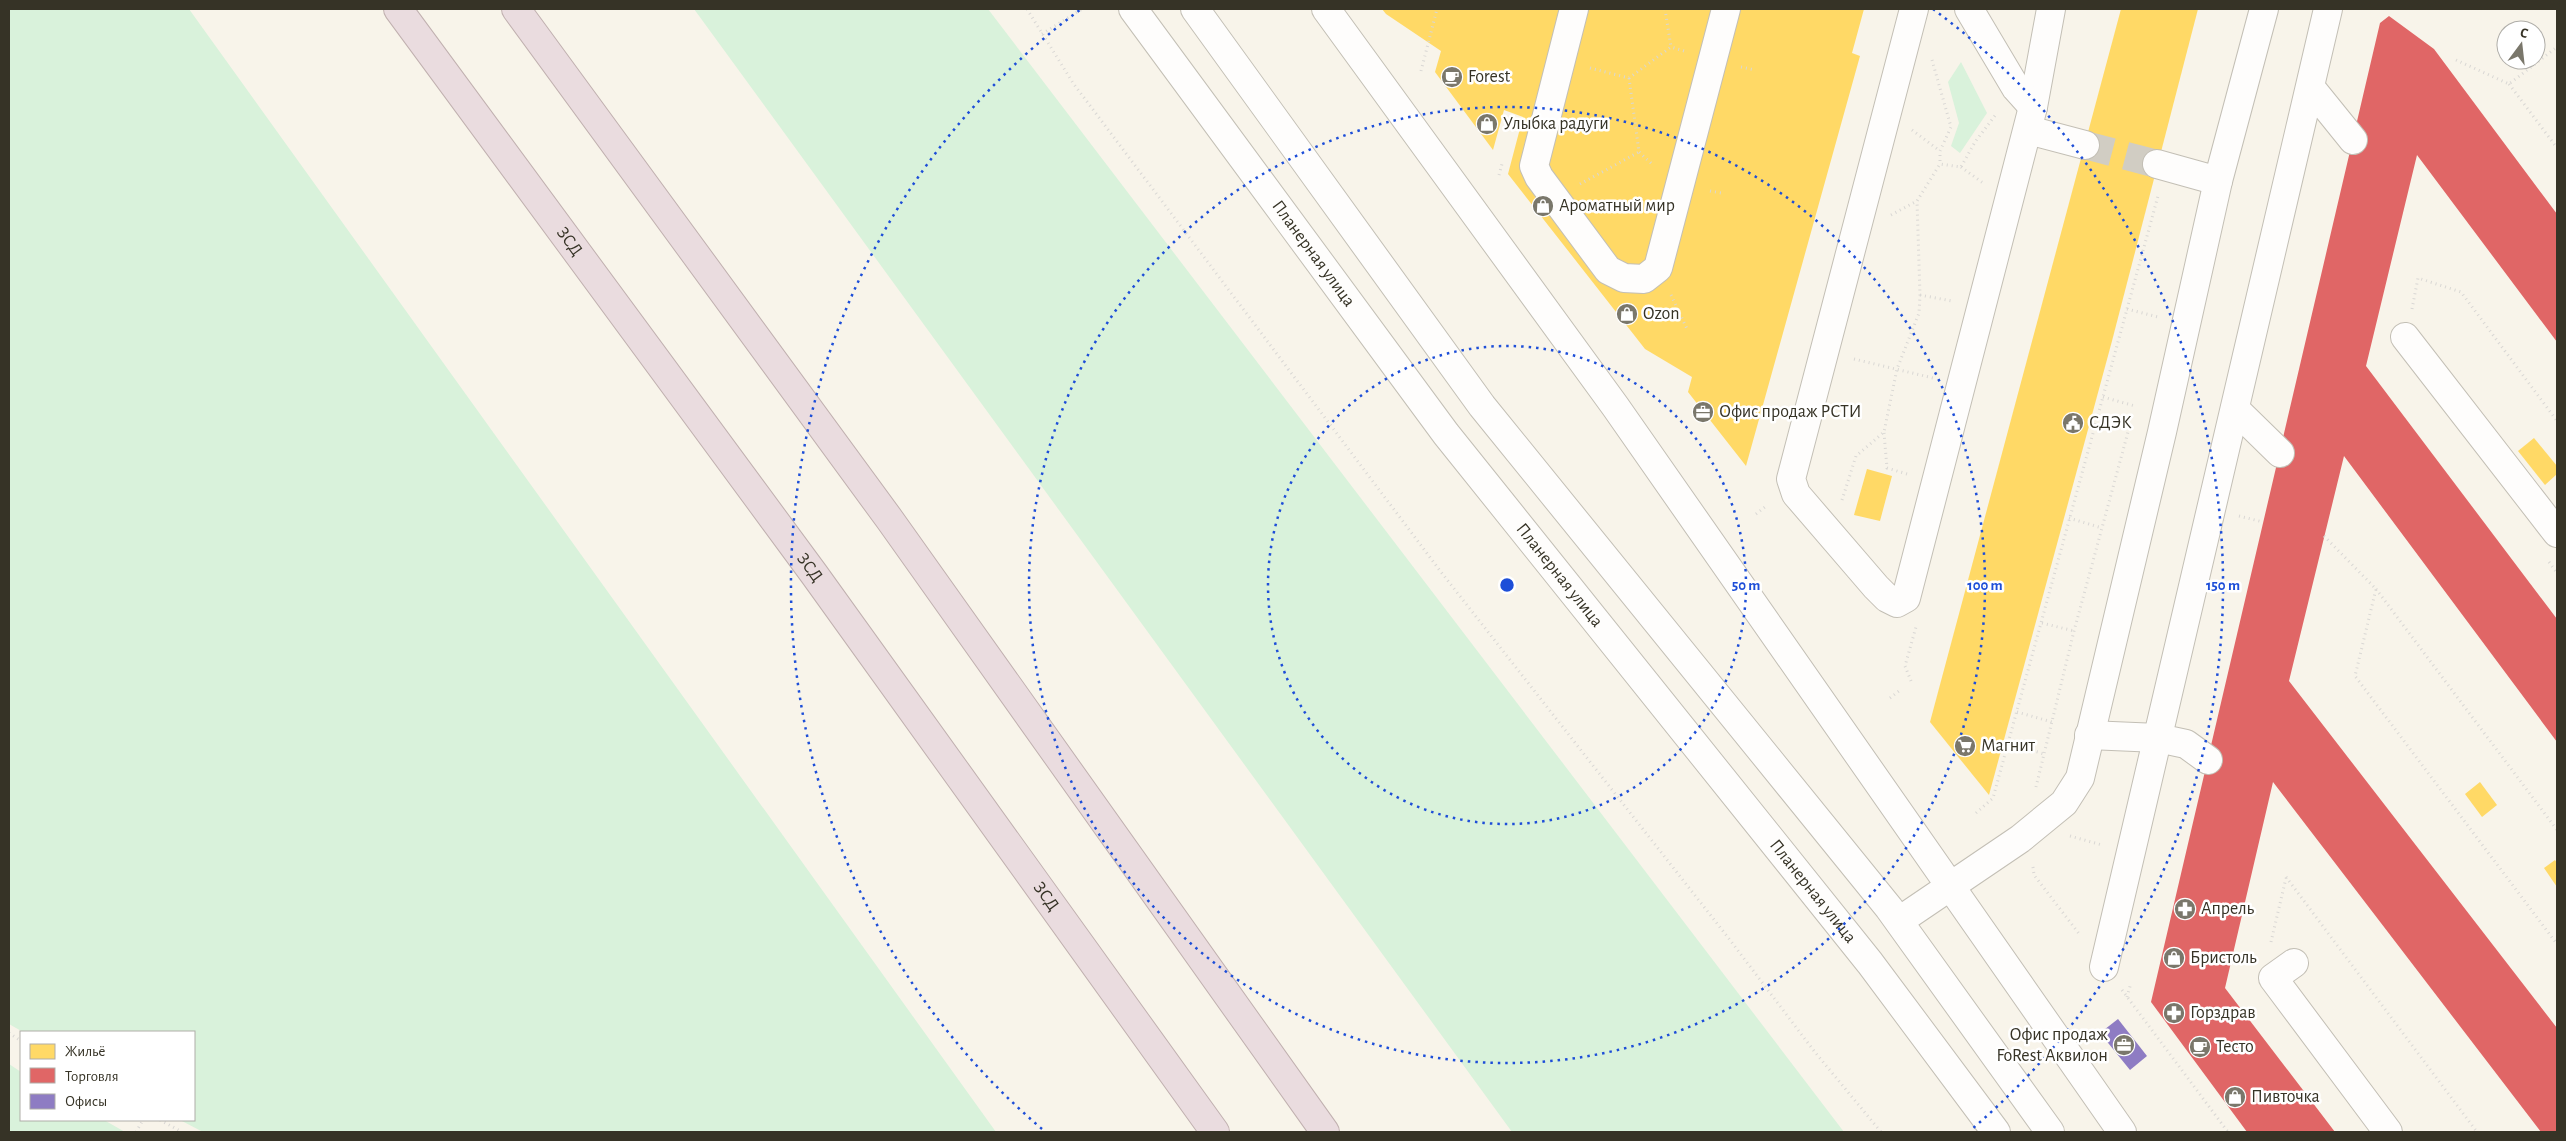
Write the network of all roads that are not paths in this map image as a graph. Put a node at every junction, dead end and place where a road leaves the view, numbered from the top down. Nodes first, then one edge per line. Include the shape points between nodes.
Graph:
1 (398, 9) edge
2 (516, 9) edge
3 (1133, 9) edge
4 (1195, 9) edge
5 (1326, 9) edge
6 (1574, 9) edge
7 (1726, 9) edge
8 (1914, 9) edge
9 (1969, 9) edge
10 (2052, 9) edge
11 (2264, 9) edge
12 (2328, 9) edge
13 (2311, 88) junction
14 (2025, 108) junction
15 (2353, 140) dead end
16 (2085, 145) tunnel mouth
17 (2162, 166) tunnel mouth
18 (2218, 181) junction
19 (2405, 337) dead end
20 (2235, 409) junction
21 (2280, 453) dead end
22 (2557, 533) edge
23 (2089, 735) junction
24 (2158, 738) junction
25 (2208, 760) dead end
26 (1950, 886) junction
27 (1899, 921) junction
28 (2294, 963) dead end
29 (2104, 967) road end
30 (1215, 1132) edge
31 (1325, 1132) edge
32 (1996, 1132) edge
33 (2050, 1132) edge
34 (2122, 1132) edge
35 (2388, 1132) edge

1 - 30 highway, ЗСД via 814,574
2 - 31 highway via 890,520
3 - 32 street, Планерная улица via 1446,434 1870,963
4 - 27 street via 1482,406
5 - 26 street via 1615,406
6 - 7 street via 1534,166 1608,270 1624,278 1644,279 1658,268
8 - 14 street via 1791,485 1887,598 1898,603 1906,598 1962,385
9 - 14 street
10 - 14 street
11 - 18 street
12 - 13 street
13 - 15 street
13 - 20 street
14 - 16 street
17 - 18 street
18 - 23 street
19 - 22 street
20 - 21 street
20 - 24 street
23 - 24 street
23 - 26 street via 2080,778 2064,803 2020,839
24 - 25 street via 2186,744
24 - 29 street
26 - 27 street
26 - 34 street
27 - 33 street
28 - 35 street via 2273,978

